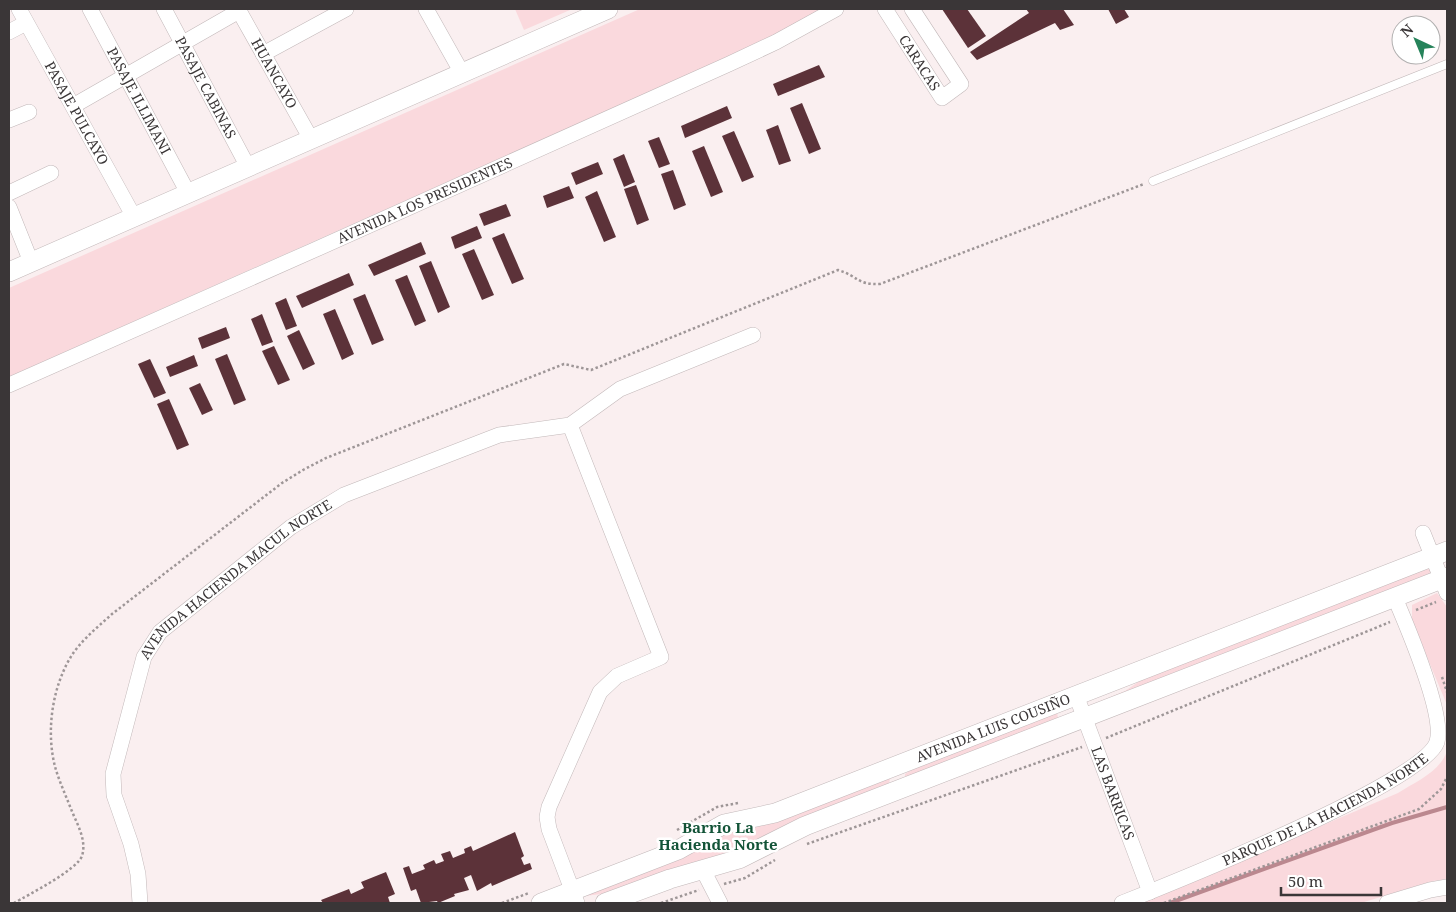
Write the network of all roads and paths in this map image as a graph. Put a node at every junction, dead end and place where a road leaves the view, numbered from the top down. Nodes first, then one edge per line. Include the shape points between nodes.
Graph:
1 (19, 9) edge
2 (90, 9) edge
3 (164, 9) edge
4 (346, 9) edge
5 (426, 9) edge
6 (608, 9) edge
7 (836, 9) edge
8 (885, 9) edge
9 (912, 9) edge
10 (238, 10) edge
11 (26, 22) junction
12 (9, 32) edge
13 (182, 43) junction
14 (263, 54) junction
15 (1447, 64) edge
16 (462, 73) junction
17 (125, 77) junction
18 (73, 106) junction
19 (29, 112) dead end
20 (9, 120) edge
21 (310, 139) junction
22 (248, 167) junction
23 (51, 173) dead end
24 (1153, 181) joint
25 (9, 192) edge
26 (188, 193) junction
27 (9, 207) edge
28 (134, 217) junction
29 (31, 262) junction
30 (9, 272) edge
31 (754, 335) dead end
32 (9, 384) edge
33 (570, 425) junction
34 (1423, 533) dead end
35 (1440, 554) edge
36 (1444, 587) edge
37 (1395, 598) junction
38 (1402, 617) junction
39 (1076, 695) junction
40 (1086, 718) junction
41 (1095, 742) junction
42 (895, 766) junction
43 (1447, 777) edge
44 (903, 789) junction
45 (802, 846) dead end
46 (777, 859) dead end
47 (707, 878) junction
48 (1447, 887) edge
49 (1150, 892) junction
50 (575, 897) edge
51 (14, 903) edge
52 (140, 903) edge
53 (541, 903) edge
54 (605, 903) edge
55 (661, 903) edge
56 (720, 903) edge
57 (1122, 903) edge
58 (1164, 903) edge
59 (1387, 903) edge

1 - 11 street, PASAJE PULCAYO
2 - 17 street, PASAJE ILLIMANI
3 - 13 street, PASAJE CABINAS
4 - 14 street
5 - 16 street
6 - 16 street
7 - 32 street, AVENIDA LOS PRESIDENTES via 720,68
8 - 9 street, CARACAS via 942,98 961,84
10 - 13 street
10 - 14 street, HUANCAYO
11 - 12 street
11 - 18 street, PASAJE PULCAYO
13 - 17 street
13 - 22 street, PASAJE CABINAS
14 - 21 street, HUANCAYO
15 - 24 lane
16 - 21 street
17 - 18 street
17 - 26 street, PASAJE ILLIMANI
18 - 28 street, PASAJE PULCAYO
19 - 20 street
21 - 22 street
22 - 26 street
23 - 25 street
24 - 51 path via 880,284 864,285 838,270 591,370 564,364 303,470 112,614 74,653 54,701 52,742 56,769 85,844 81,858 68,870
26 - 28 street
27 - 29 street
28 - 29 street
29 - 30 street
31 - 33 street via 620,389
33 - 50 street via 661,657 617,676 600,692 549,807 548,823
33 - 52 street, AVENIDA HACIENDA MACUL NORTE via 499,435 344,496 291,527 160,632 144,657 113,774 114,795 135,861
34 - 35 street
35 - 36 street
35 - 39 street, AVENIDA LUIS COUSIÑO
36 - 37 street, AVENIDA LUIS COUSIÑO
36 - 38 path
37 - 38 street, PARQUE DE LA HACIENDA NORTE
37 - 40 street, AVENIDA LUIS COUSIÑO
38 - 41 path
38 - 49 street, PARQUE DE LA HACIENDA NORTE via 1435,705 1439,728 1436,743 1428,756 1363,796 1297,829
39 - 40 street, LAS BARRICAS
39 - 42 street, AVENIDA LUIS COUSIÑO
40 - 41 street, LAS BARRICAS
40 - 44 street, AVENIDA LUIS COUSIÑO
41 - 45 path
41 - 49 street, LAS BARRICAS
42 - 44 street
42 - 50 street, AVENIDA LUIS COUSIÑO via 775,813 724,824 678,850
43 - 58 path via 1442,788 1419,809
44 - 47 street, AVENIDA LUIS COUSIÑO via 787,834
46 - 47 path via 745,878
47 - 54 street, AVENIDA LUIS COUSIÑO via 670,879
47 - 55 path
47 - 56 street
48 - 59 street
49 - 57 street, PARQUE DE LA HACIENDA NORTE
50 - 53 street, AVENIDA LUIS COUSIÑO

